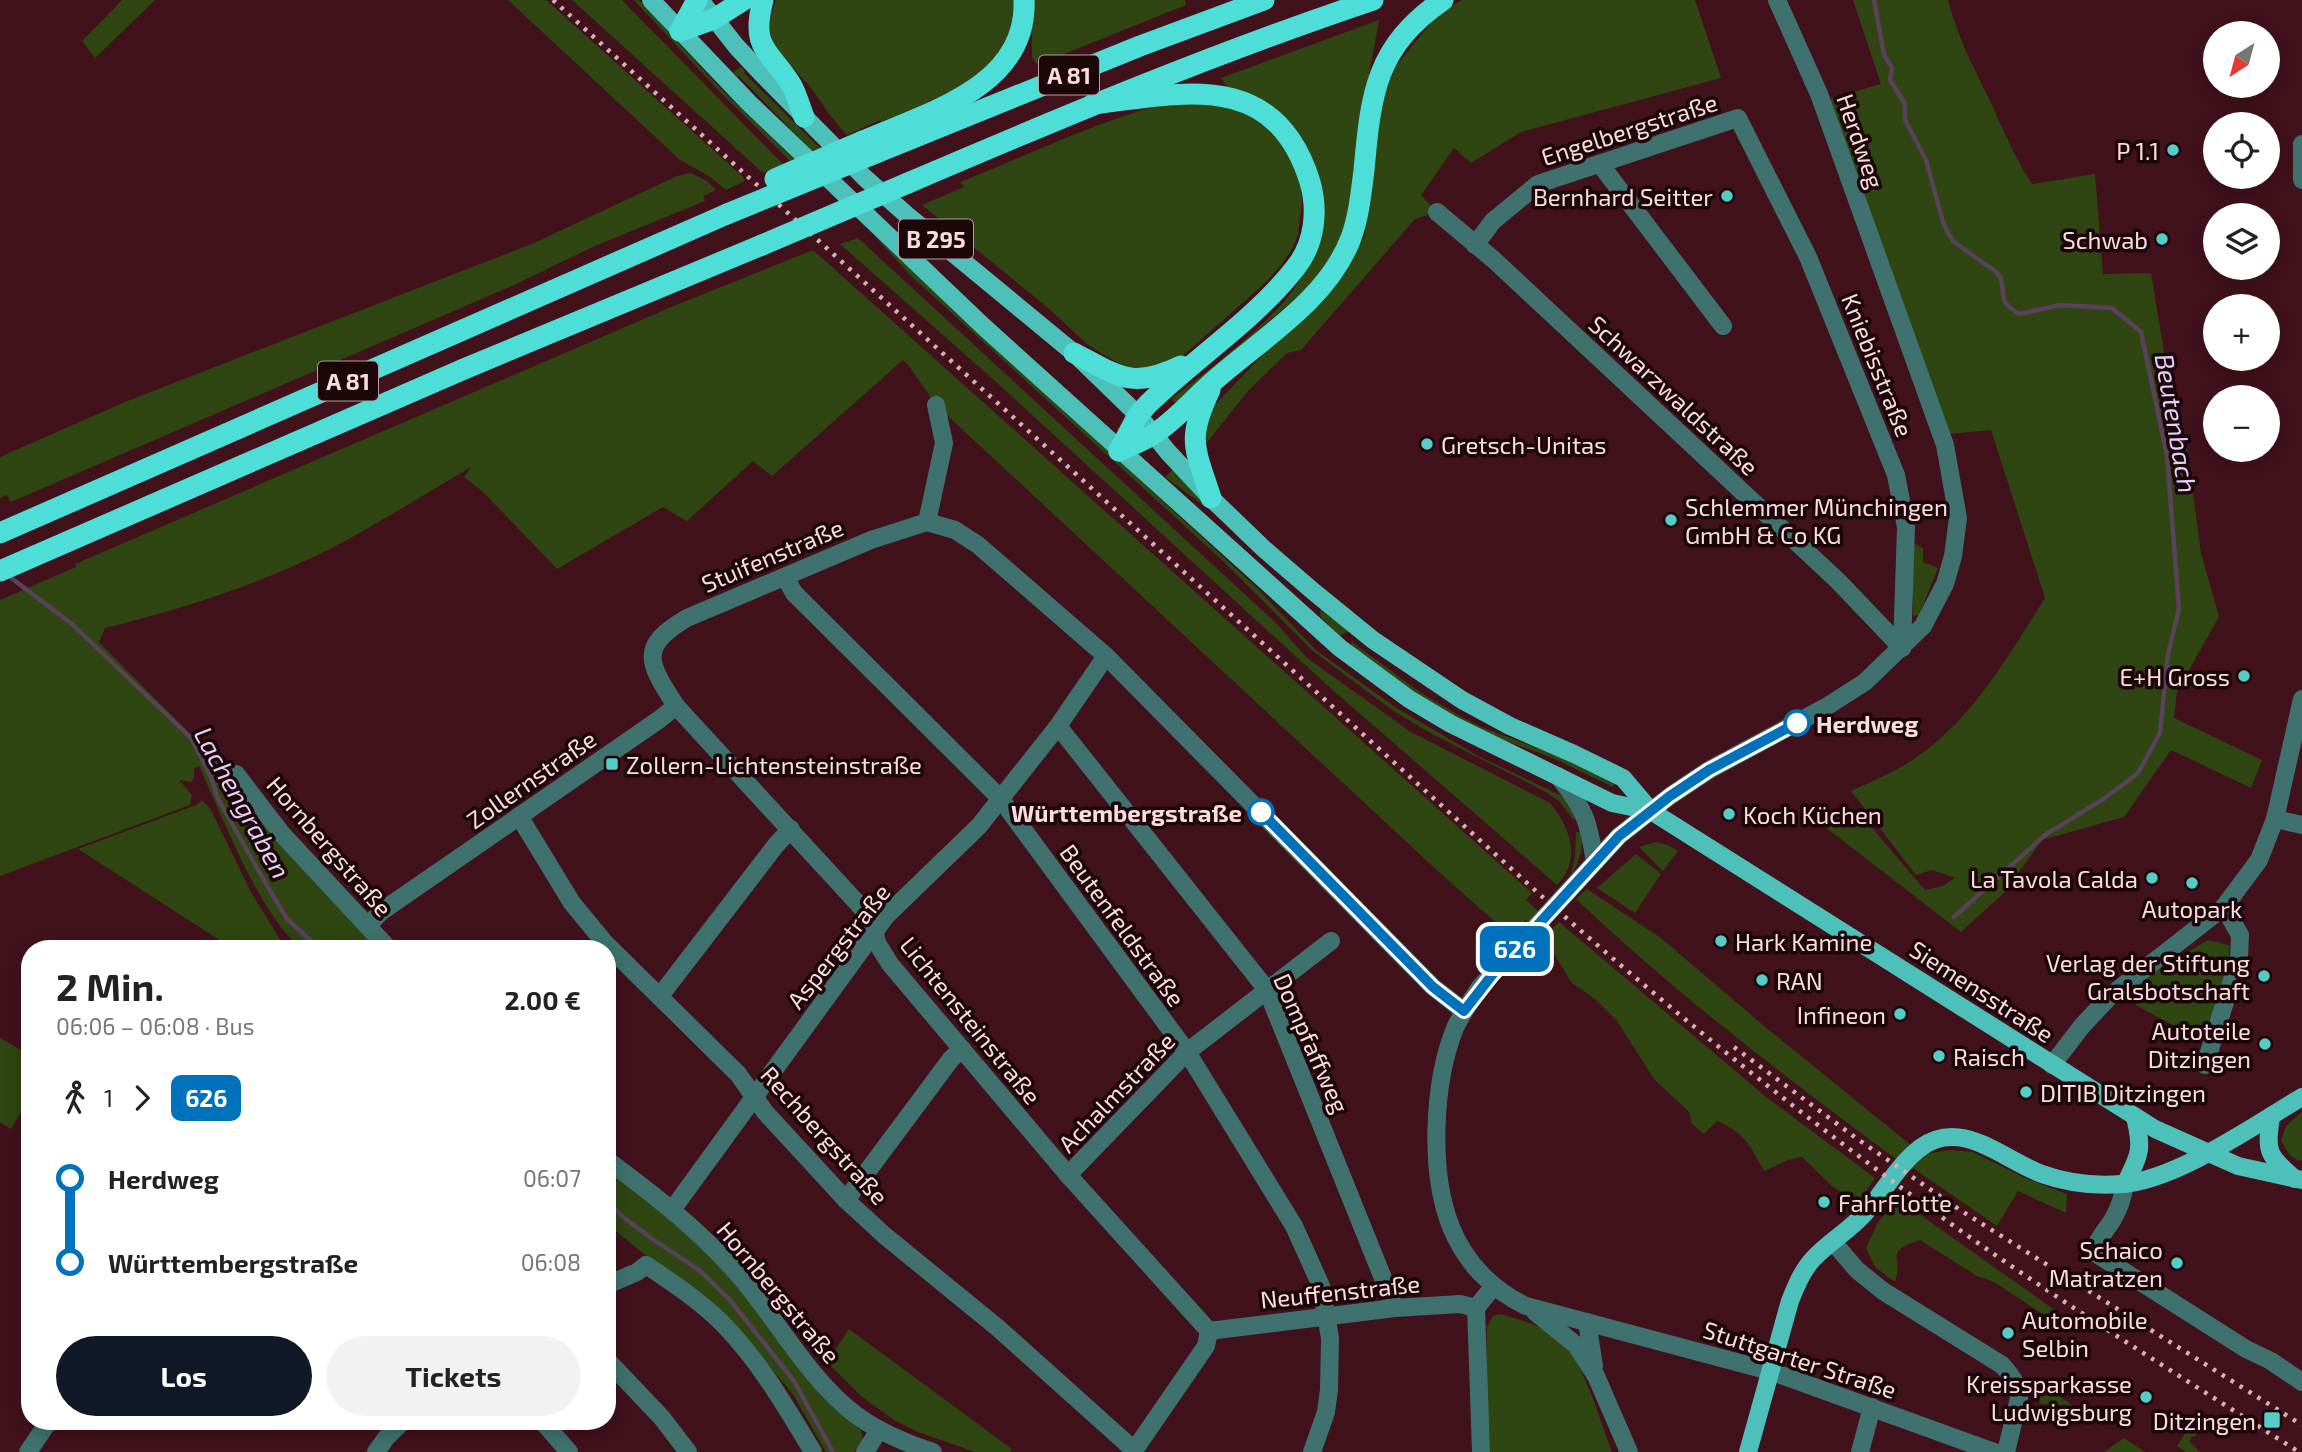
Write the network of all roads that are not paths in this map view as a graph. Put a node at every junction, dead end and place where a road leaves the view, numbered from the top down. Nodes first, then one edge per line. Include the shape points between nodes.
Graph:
1 (651, 0) edge
2 (699, 0) edge
3 (744, 0) edge
4 (762, 0) edge
5 (1024, 0) edge
6 (1264, 0) edge
7 (1373, 0) edge
8 (1443, 0) edge
9 (1777, 0) edge
10 (714, 19) junction
11 (680, 31) junction
12 (1093, 104) junction
13 (804, 117) junction
14 (1738, 118) joint
15 (2302, 144) edge
16 (869, 147) junction
17 (1600, 164) junction
18 (2302, 180) edge
19 (1437, 212) dead end
20 (1475, 244) junction
21 (1723, 327) dead end
22 (1074, 353) junction
23 (1202, 356) junction
24 (1214, 380) junction
25 (936, 405) dead end
26 (1138, 415) junction
27 (1153, 434) junction
28 (1119, 451) junction
29 (1211, 498) junction
30 (927, 522) junction
31 (0, 533) edge
32 (0, 571) edge
33 (785, 577) junction
34 (1373, 640) junction
35 (1340, 648) junction
36 (1902, 648) junction
37 (1106, 656) junction
38 (2302, 699) edge
39 (676, 706) junction
40 (1058, 726) junction
41 (236, 774) dead end
42 (1558, 776) junction
43 (1000, 798) junction
44 (1651, 811) junction
45 (519, 816) junction
46 (2275, 819) junction
47 (2302, 825) edge
48 (791, 829) junction
49 (1595, 862) junction
50 (2224, 907) junction
51 (367, 926) junction
52 (874, 931) junction
53 (380, 940) edge
54 (603, 940) edge
55 (1331, 941) dead end
56 (616, 954) edge
57 (1267, 990) junction
58 (660, 996) junction
59 (1464, 1011) junction
60 (962, 1049) junction
61 (1187, 1052) junction
62 (2052, 1065) junction
63 (2205, 1065) dead end
64 (754, 1097) junction
65 (2302, 1097) edge
66 (2271, 1116) junction
67 (2135, 1117) junction
68 (2206, 1153) junction
69 (616, 1167) edge
70 (1068, 1175) junction
71 (2298, 1180) edge
72 (2125, 1184) junction
73 (846, 1200) junction
74 (672, 1210) junction
75 (1833, 1242) junction
76 (616, 1280) edge
77 (1493, 1287) junction
78 (1526, 1306) junction
79 (1395, 1308) junction
80 (1476, 1308) junction
81 (1328, 1316) junction
82 (1587, 1322) junction
83 (1209, 1331) junction
84 (616, 1369) edge
85 (1770, 1371) junction
86 (1596, 1376) junction
87 (2302, 1382) edge
88 (1872, 1407) junction
89 (43, 1430) edge
90 (394, 1430) edge
91 (550, 1430) edge
92 (879, 1430) junction
93 (1134, 1451) edge
94 (28, 1452) edge
95 (376, 1452) edge
96 (569, 1452) edge
97 (688, 1452) edge
98 (813, 1452) edge
99 (865, 1452) edge
100 (933, 1452) edge
101 (1312, 1452) edge
102 (1480, 1452) edge
103 (1629, 1452) edge
104 (1748, 1452) edge
105 (1860, 1452) edge
106 (1994, 1452) edge
107 (2006, 1452) edge

1 - 11 main road, B 295
2 - 10 main road
2 - 11 highway
3 - 10 highway
4 - 13 highway via 759,22 764,49 793,88
5 - 16 highway, A 81 via 1019,38 991,78 970,94
6 - 16 highway, A 81
7 - 12 highway, A 81
8 - 24 highway via 1405,31 1377,79 1360,204 1338,264 1304,304
9 - 36 street, Herdweg via 1819,94 1947,457 1958,518 1953,556 1945,584 1923,626
10 - 11 highway
10 - 13 main road, B 295
11 - 28 main road, B 295 via 838,189
12 - 23 highway via 1174,94 1217,94 1239,100 1276,123 1305,166 1315,209 1310,240 1297,266
12 - 32 highway, A 81, bridge
13 - 22 main road, B 295 via 908,216
14 - 17 street, Engelbergstraße
14 - 36 street, Kniebisstraße via 1808,257 1896,475 1906,527
15 - 18 street
16 - 31 highway, A 81, bridge
17 - 20 street, Engelbergstraße via 1538,184 1493,221
17 - 21 street
19 - 20 street, Schwarzwaldstraße
20 - 36 street, Schwarzwaldstraße via 1838,581
22 - 23 highway via 1132,379 1149,379
22 - 26 main road, B 295
23 - 26 highway
24 - 27 highway
24 - 29 highway via 1194,435
25 - 30 street via 944,443
26 - 27 main road, B 295
26 - 28 highway
27 - 28 highway
27 - 29 main road
28 - 35 main road
29 - 34 main road
30 - 33 street, Stuifenstraße
30 - 37 street via 955,530 978,545
33 - 39 street, Stuifenstraße via 687,618 661,636 652,665
33 - 43 street, Beutenfeldstraße via 794,593
34 - 35 main road via 1352,638
34 - 44 main road via 1486,714 1623,778
35 - 42 main road via 1409,699
36 - 44 street, Herdweg via 1865,682 1709,770
37 - 40 street, Aspergstraße
37 - 59 street via 1433,987
38 - 46 street
39 - 45 street, Zollernstraße
39 - 48 street, Lichtensteinstraße
40 - 43 street, Aspergstraße
40 - 57 street, Dompfaffweg
41 - 51 street, Hornbergstraße via 282,834
42 - 44 main road via 1612,803
42 - 49 street via 1580,803
43 - 52 street, Aspergstraße
43 - 61 street, Beutenfeldstraße
44 - 49 street, Herdweg
44 - 62 main road, Siemensstraße
45 - 51 street, Zollernstraße
45 - 54 street, Rechbergstraße via 572,902
46 - 47 street
46 - 50 street via 2259,860
48 - 52 street, Lichtensteinstraße via 872,919
48 - 58 street
49 - 59 street, Herdweg
50 - 62 street via 2111,995
50 - 63 street via 2240,934 2239,958
51 - 53 street, Hornbergstraße
52 - 60 street, Lichtensteinstraße via 890,964
52 - 64 street, Aspergstraße
55 - 57 street, Achalmstraße
56 - 58 street, Rechbergstraße
57 - 61 street, Achalmstraße
57 - 79 street, Dompfaffweg
58 - 64 street, Rechbergstraße via 738,1074
59 - 77 street, Herdweg via 1447,1055 1439,1096 1439,1180 1451,1229
60 - 70 street, Lichtensteinstraße
60 - 73 street
61 - 70 street, Achalmstraße
61 - 81 street, Beutenfeldstraße via 1294,1226 1321,1286
62 - 67 main road, Siemensstraße
64 - 73 street, Rechbergstraße
64 - 74 street, Aspergstraße
65 - 66 main road
66 - 68 main road
66 - 71 main road via 2269,1151
67 - 68 main road, Siemensstraße
67 - 72 main road via 2140,1151
68 - 71 main road, Siemensstraße
68 - 72 main road via 2164,1173
69 - 74 street, Hornbergstraße
70 - 83 street, Lichtensteinstraße
72 - 75 main road via 2060,1180 1972,1139 1940,1138 1920,1148 1865,1213
72 - 87 street via 2095,1253
73 - 93 street, Rechbergstraße via 999,1328
74 - 92 street, Hornbergstraße via 735,1271 834,1395
75 - 85 main road via 1800,1278
75 - 107 street via 1876,1286 2009,1372 2019,1398
76 - 98 street via 646,1265 705,1308 740,1343
77 - 78 street
77 - 80 street
78 - 82 street, Stuttgarter Straße
78 - 86 street via 1576,1345
79 - 80 street, Neuffenstraße via 1460,1304
79 - 81 street, Neuffenstraße
80 - 102 street
81 - 83 street, Neuffenstraße
81 - 101 street, Beutenfeldstraße via 1329,1390
82 - 85 street, Stuttgarter Straße
82 - 86 street
83 - 93 street via 1206,1346
84 - 97 street
85 - 88 street, Stuttgarter Straße
85 - 104 main road
86 - 103 street
88 - 105 street
88 - 106 street, Stuttgarter Straße
89 - 94 street
90 - 95 street
91 - 96 street
92 - 99 street
92 - 100 street, Hornbergstraße

